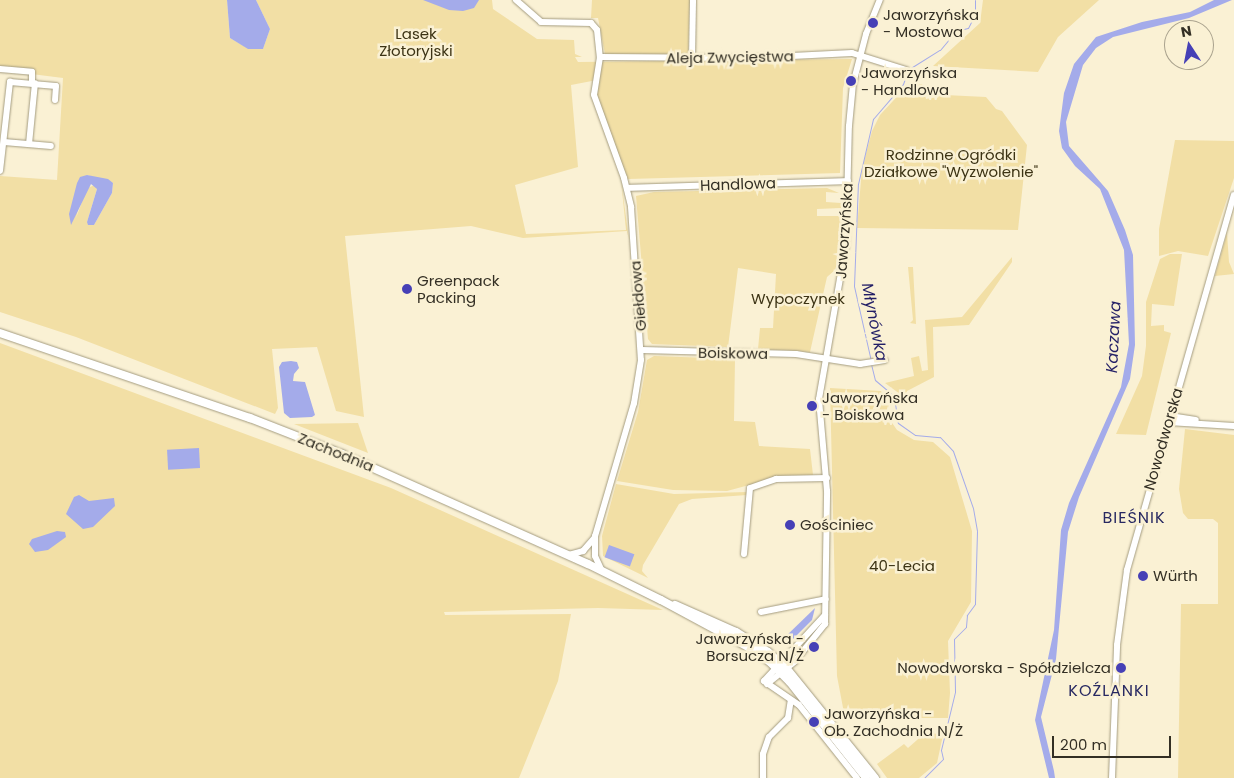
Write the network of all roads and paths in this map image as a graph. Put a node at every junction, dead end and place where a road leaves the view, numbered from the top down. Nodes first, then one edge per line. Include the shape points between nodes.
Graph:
1 (516, 0) edge
2 (693, 0) edge
3 (880, 0) edge
4 (859, 55) junction
5 (600, 58) junction
6 (692, 59) junction
7 (0, 69) edge
8 (906, 70) dead end
9 (33, 83) junction
10 (54, 100) dead end
11 (3, 123) edge
12 (4, 142) junction
13 (29, 144) junction
14 (51, 146) dead end
15 (1, 171) edge
16 (848, 181) junction
17 (627, 188) junction
18 (1234, 195) edge
19 (0, 333) edge
20 (642, 350) junction
21 (824, 358) junction
22 (885, 360) dead end
23 (1169, 419) junction
24 (1234, 426) edge
25 (827, 478) junction
26 (595, 536) junction
27 (744, 554) dead end
28 (569, 555) junction
29 (600, 569) junction
30 (826, 599) junction
31 (761, 612) dead end
32 (782, 669) junction
33 (791, 700) junction
34 (763, 778) edge
35 (857, 778) edge
36 (866, 778) edge
37 (875, 778) edge
38 (1112, 778) edge

1 - 5 street, Giełdowa via 541,22 591,23 597,30
2 - 6 street
3 - 4 street, Jaworzyńska
4 - 6 street, Aleja Zwycięstwa
4 - 8 street, Aleja Zwycięstwa
4 - 16 street, Jaworzyńska via 850,108
5 - 6 street, Aleja Zwycięstwa
5 - 17 street, Giełdowa via 594,86 595,102
7 - 9 street via 32,72
9 - 10 street via 56,86
9 - 11 street via 10,82
9 - 13 street
11 - 12 street
12 - 13 street
12 - 15 street
13 - 14 street
16 - 17 street, Handlowa
16 - 21 street, Jaworzyńska via 844,263
17 - 20 street, Giełdowa
18 - 23 street, Nowodworska
19 - 28 main road, Zachodnia via 250,418 342,454
20 - 21 street, Boiskowa
20 - 26 street, Giełdowa via 634,403
21 - 22 street, Boiskowa via 871,363
21 - 25 street, Jaworzyńska via 819,424
23 - 24 street
23 - 38 street, Nowodworska via 1134,540 1122,602
25 - 27 street via 776,479 750,488
25 - 30 street, Jaworzyńska
26 - 28 street via 583,551
26 - 29 street, Giełdowa via 595,556
28 - 29 main road, Zachodnia
29 - 32 main road, Zachodnia via 748,647
30 - 31 street
30 - 32 street, Jaworzyńska via 826,614
32 - 33 street, Jaworzyńska via 766,683
32 - 36 main road
32 - 37 main road
33 - 34 street via 788,718 769,737
33 - 35 street via 804,711

